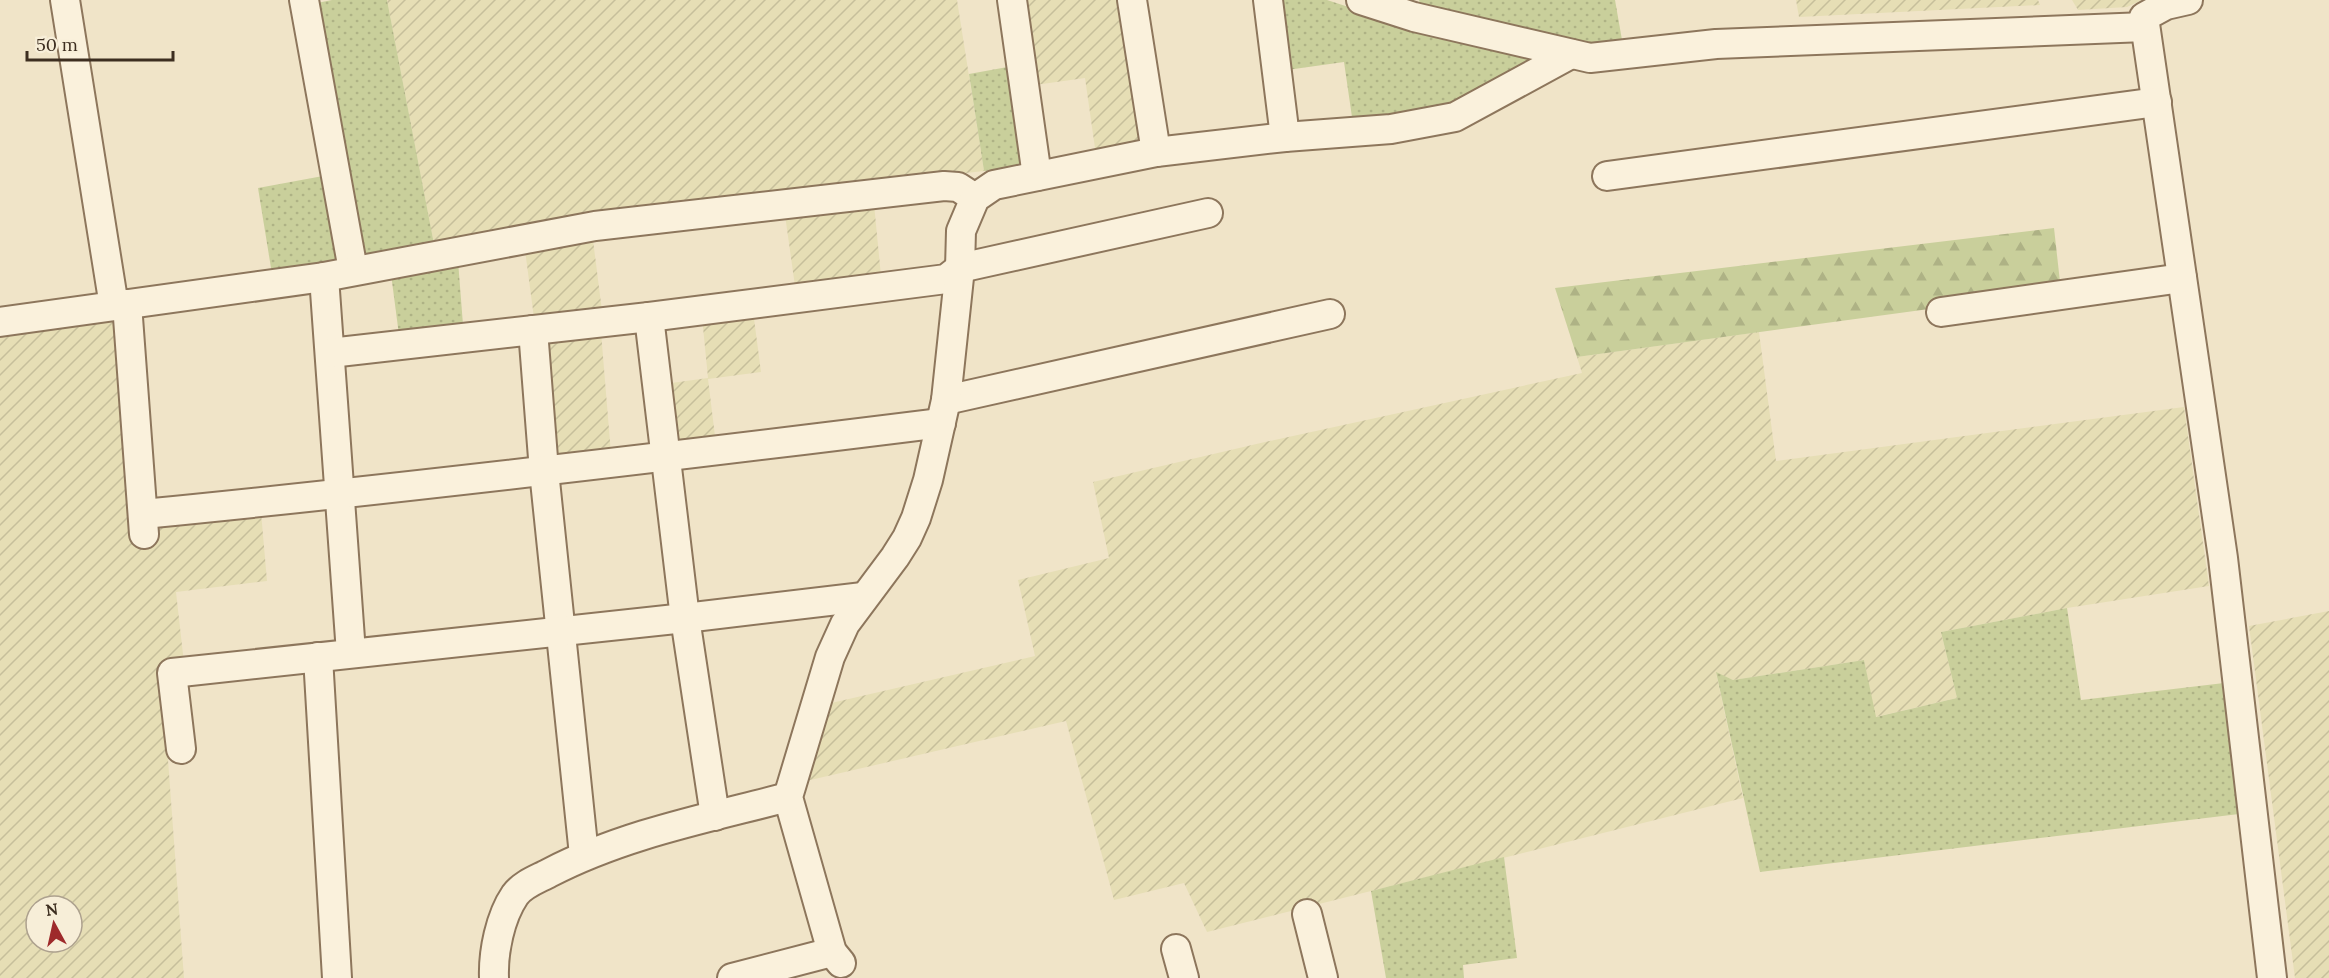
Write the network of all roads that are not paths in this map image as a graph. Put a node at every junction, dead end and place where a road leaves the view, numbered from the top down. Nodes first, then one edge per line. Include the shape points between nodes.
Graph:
1 (65, 0) edge
2 (304, 0) edge
3 (1011, 0) edge
4 (1132, 0) edge
5 (1268, 0) edge
6 (1361, 0) edge
7 (2188, 0) edge
8 (1413, 8) edge
9 (2144, 22) junction
10 (1571, 54) junction
11 (2157, 102) junction
12 (1285, 137) junction
13 (1156, 152) junction
14 (1037, 176) junction
15 (1606, 176) dead end
16 (975, 198) junction
17 (1208, 213) dead end
18 (960, 268) junction
19 (353, 270) junction
20 (324, 277) junction
21 (2182, 278) junction
22 (120, 305) junction
23 (1941, 312) dead end
24 (1330, 314) dead end
25 (649, 317) junction
26 (0, 322) edge
27 (533, 330) junction
28 (330, 353) junction
29 (944, 411) junction
30 (666, 458) junction
31 (544, 471) junction
32 (340, 495) junction
33 (863, 597) junction
34 (685, 618) junction
35 (560, 632) junction
36 (351, 653) junction
37 (318, 657) junction
38 (181, 749) dead end
39 (788, 797) junction
40 (715, 816) junction
41 (584, 855) junction
42 (1307, 914) dead end
43 (1176, 949) dead end
44 (337, 978) edge
45 (495, 978) edge
46 (732, 978) edge
47 (1184, 978) edge
48 (1323, 978) edge
49 (2272, 978) edge

1 - 22 street
2 - 19 street
3 - 14 street
4 - 13 street
5 - 12 street
6 - 8 street
7 - 9 street via 2166,5
8 - 10 street
9 - 10 street via 1716,44 1590,58
9 - 11 street
10 - 12 street via 1455,117 1390,129
11 - 15 street
11 - 21 street
12 - 13 street
13 - 14 street
14 - 16 street via 994,185
16 - 18 street via 961,231
16 - 19 street via 958,187 944,186 606,224
17 - 18 street
18 - 25 street via 946,279
18 - 29 street
19 - 20 street
20 - 22 street
20 - 28 street
21 - 23 street
21 - 49 street via 2223,558
22 - 26 street
22 - 32 street via 143,524
24 - 29 street
25 - 27 street
25 - 30 street
27 - 28 street
27 - 31 street
28 - 32 street
29 - 30 street
29 - 33 street via 928,480 907,538
30 - 31 street
30 - 34 street
31 - 32 street
31 - 35 street
32 - 36 street
33 - 34 street
33 - 39 street via 830,657
34 - 35 street
34 - 40 street
35 - 36 street
35 - 41 street
36 - 37 street
37 - 38 street via 172,673
37 - 44 street
39 - 40 street
39 - 46 street via 836,957
40 - 41 street
41 - 45 street via 528,883 516,894 499,935
42 - 48 street
43 - 47 street

